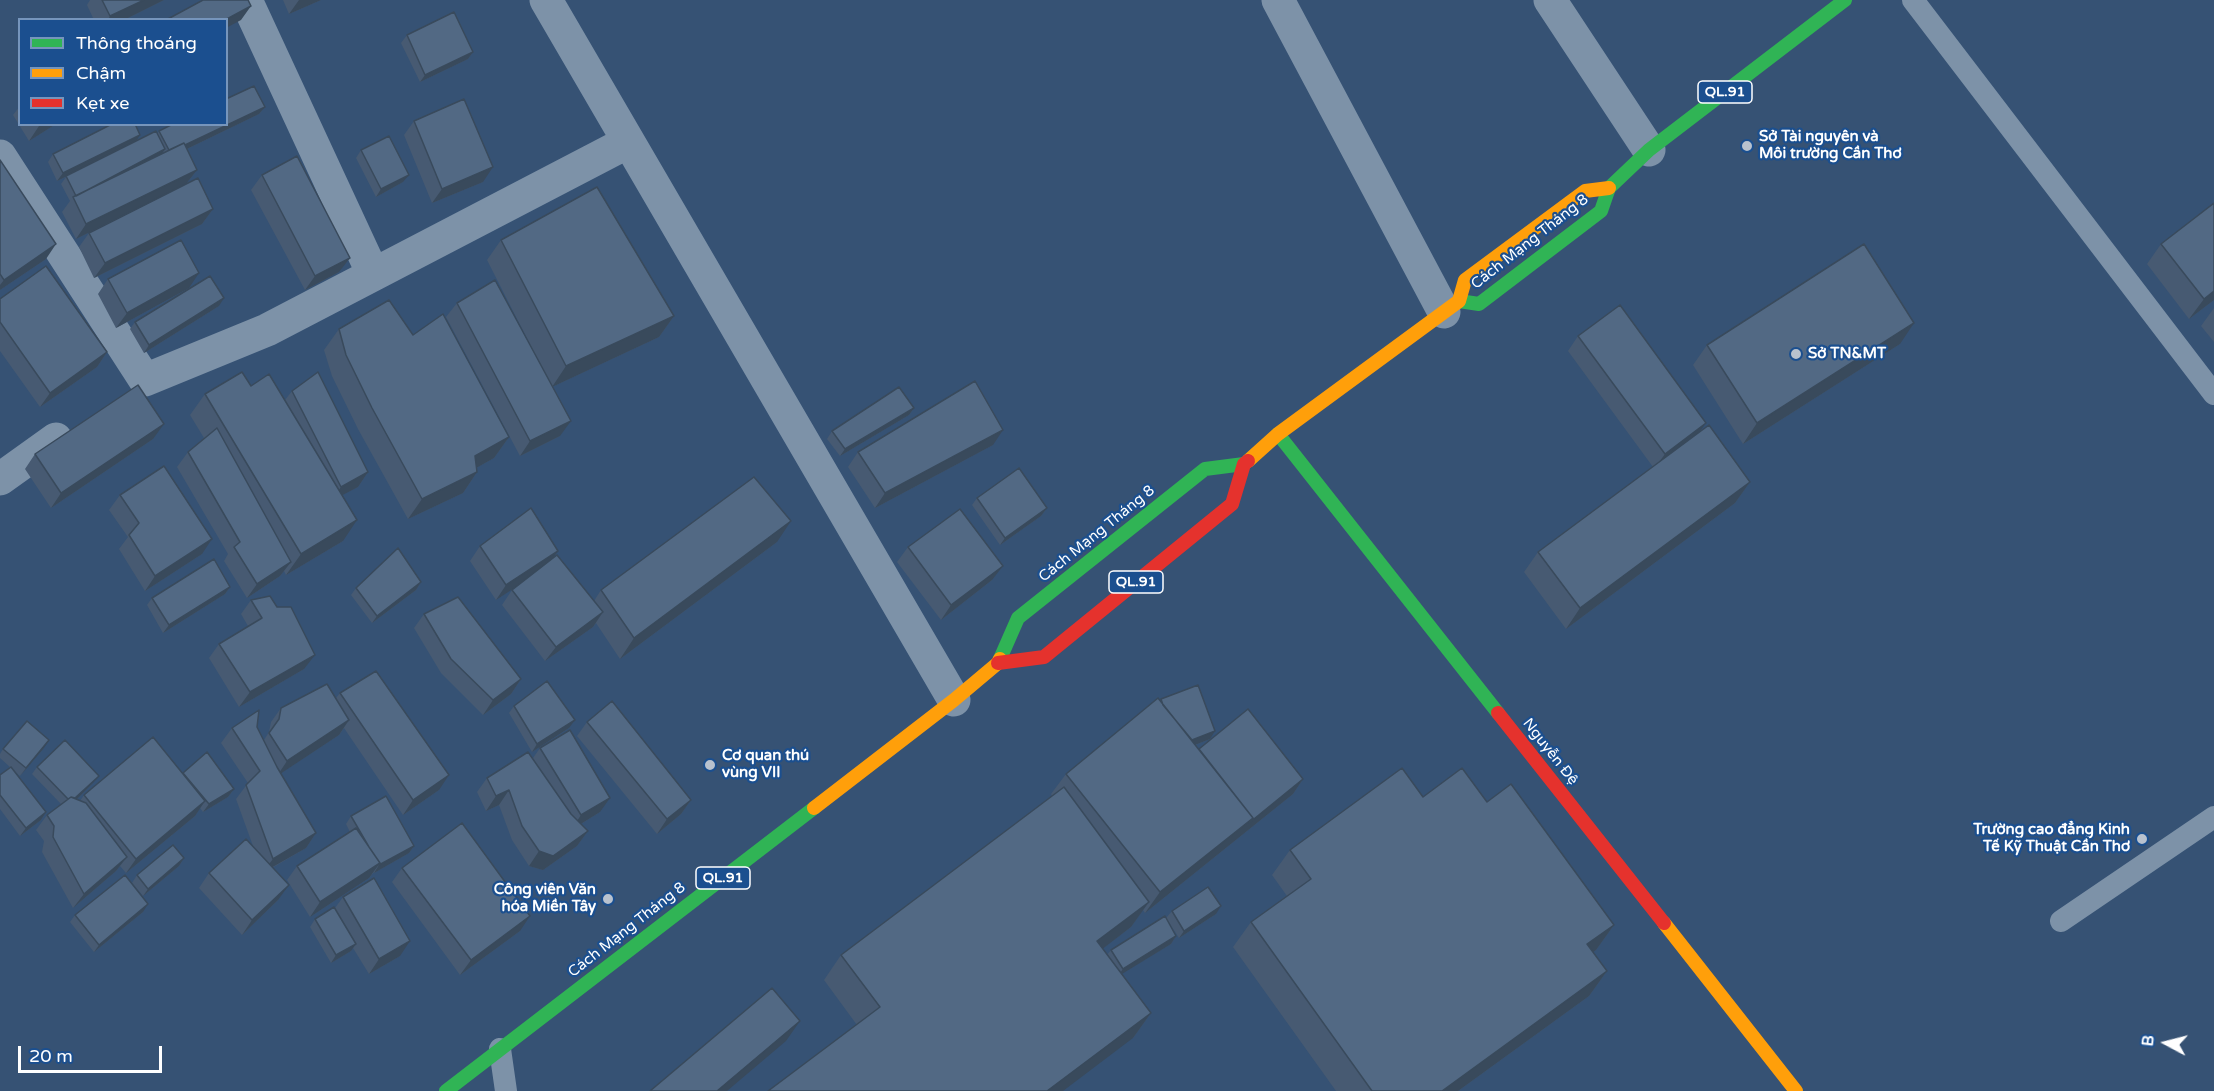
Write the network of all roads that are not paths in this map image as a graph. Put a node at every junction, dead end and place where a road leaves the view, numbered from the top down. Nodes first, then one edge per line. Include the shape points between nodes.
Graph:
1 (246, 0) edge
2 (546, 0) edge
3 (1278, 0) edge
4 (1550, 0) edge
5 (1845, 0) edge
6 (1913, 0) edge
7 (628, 142) junction
8 (1649, 150) junction
9 (0, 156) edge
10 (1609, 188) junction
11 (373, 274) junction
12 (1451, 307) junction
13 (2214, 394) edge
14 (1278, 434) junction
15 (56, 439) edge
16 (1244, 464) junction
17 (0, 479) edge
18 (998, 663) junction
19 (954, 700) junction
20 (2214, 818) edge
21 (2061, 921) dead end
22 (500, 1049) junction
23 (446, 1091) edge
24 (506, 1091) edge
25 (1796, 1091) edge

1 - 11 street
2 - 7 street
3 - 12 street
4 - 8 street
5 - 8 main road, Cách Mạng Tháng 8 / QL.91
6 - 13 lane
7 - 11 street
7 - 19 street
8 - 10 main road, Cách Mạng Tháng 8 / QL.91
9 - 11 street via 145,380 267,330
10 - 12 main road, Cách Mạng Tháng 8 via 1585,191 1465,280
10 - 12 main road, Cách Mạng Tháng 8 / QL.91 via 1601,211 1479,304
12 - 14 main road, Cách Mạng Tháng 8
14 - 16 main road, Cách Mạng Tháng 8
14 - 25 main road, Nguyễn Đệ
15 - 17 street
16 - 18 main road, Cách Mạng Tháng 8 / QL.91 via 1204,469 1018,618
16 - 18 main road, QL.91 via 1232,504 1044,657
18 - 19 main road, Cách Mạng Tháng 8 / QL.91
19 - 22 main road, Cách Mạng Tháng 8 / QL.91
20 - 21 lane
22 - 23 main road, Cách Mạng Tháng 8 / QL.91
22 - 24 lane

